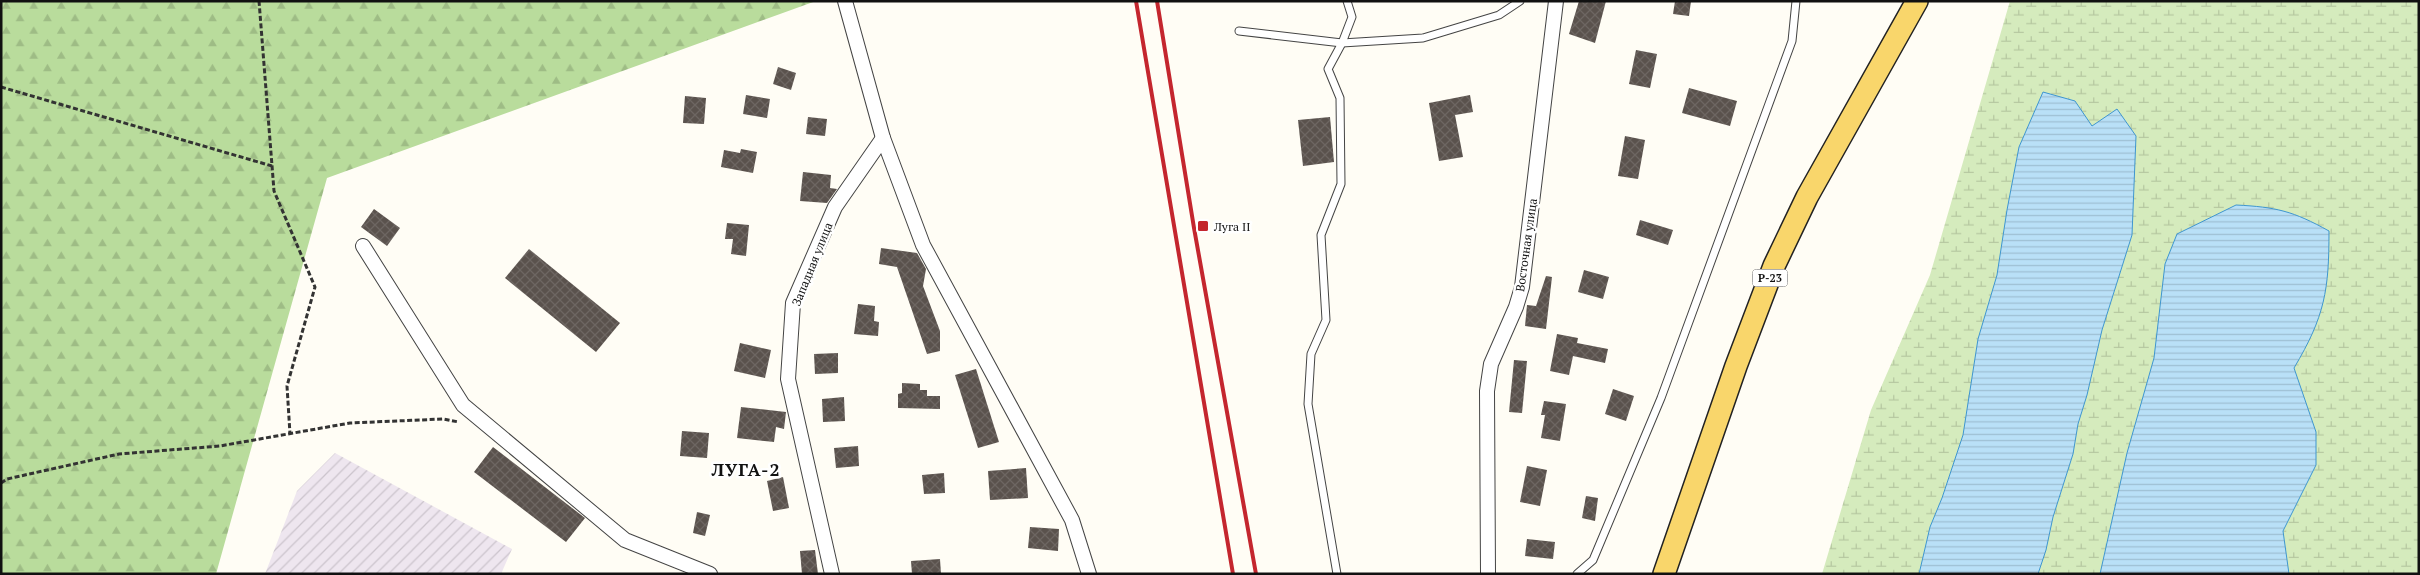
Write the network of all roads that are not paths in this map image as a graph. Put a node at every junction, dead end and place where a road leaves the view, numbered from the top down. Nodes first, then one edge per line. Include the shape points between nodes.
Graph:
1 (845, 1) edge
2 (1347, 1) edge
3 (1520, 1) edge
4 (1556, 1) edge
5 (1796, 1) edge
6 (1917, 1) edge
7 (1239, 31) dead end
8 (1342, 43) junction
9 (884, 138) junction
10 (363, 246) dead end
11 (710, 574) edge
12 (832, 574) edge
13 (1089, 574) edge
14 (1337, 574) edge
15 (1488, 574) edge
16 (1577, 574) edge
17 (1664, 574) edge

1 - 9 street
2 - 8 lane via 1352,17
3 - 8 lane via 1499,15 1423,38
4 - 15 street, Восточная улица via 1522,288 1494,356 1487,391
5 - 16 lane via 1792,41 1661,398 1592,560
6 - 17 main road, Р-23 via 1807,197 1774,266
7 - 8 lane
8 - 14 lane via 1328,69 1340,98 1341,184 1321,235 1326,320 1311,354 1308,404
9 - 12 street, Западная улица via 835,207 793,303 788,379
9 - 13 street via 923,245 1072,520
10 - 11 street via 463,404 625,540

